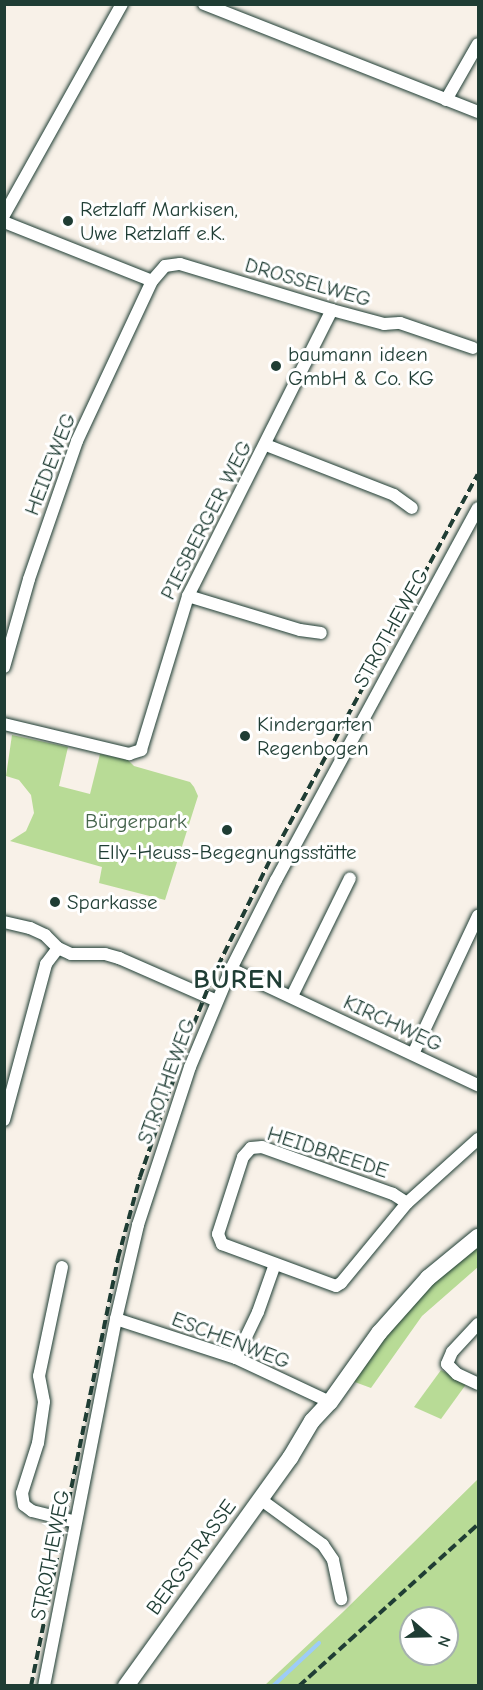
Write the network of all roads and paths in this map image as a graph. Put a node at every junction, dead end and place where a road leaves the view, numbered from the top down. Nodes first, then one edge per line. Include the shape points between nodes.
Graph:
1 (122, 4) edge
2 (204, 4) edge
3 (226, 8) edge
4 (478, 44) edge
5 (446, 100) junction
6 (478, 112) edge
7 (4, 215) edge
8 (4, 222) edge
9 (152, 281) junction
10 (332, 310) junction
11 (473, 348) dead end
12 (266, 445) junction
13 (412, 508) dead end
14 (478, 508) edge
15 (188, 596) junction
16 (321, 633) dead end
17 (5, 662) edge
18 (4, 724) edge
19 (350, 878) dead end
20 (478, 916) edge
21 (4, 922) edge
22 (58, 948) junction
23 (231, 969) junction
24 (292, 996) junction
25 (217, 1001) junction
26 (413, 1054) junction
27 (478, 1085) edge
28 (4, 1120) edge
29 (478, 1139) edge
30 (407, 1203) junction
31 (478, 1237) edge
32 (275, 1264) junction
33 (62, 1267) dead end
34 (116, 1319) junction
35 (478, 1324) edge
36 (236, 1358) junction
37 (478, 1384) edge
38 (330, 1402) junction
39 (260, 1499) junction
40 (76, 1522) junction
41 (341, 1599) dead end
42 (44, 1686) edge
43 (126, 1686) edge

1 - 7 street
2 - 3 street
3 - 5 street
4 - 5 street
5 - 6 street
8 - 9 street
9 - 10 street, DROSSELWEG via 165,266 180,264
9 - 17 street, HEIDEWEG via 77,441
10 - 11 street, DROSSELWEG via 384,324 400,323
10 - 12 street, PIESBERGER WEG
12 - 13 street via 394,495
12 - 15 street, PIESBERGER WEG
14 - 23 street, STROTHEWEG
15 - 16 street
15 - 18 street, PIESBERGER WEG via 144,744 136,754
19 - 24 street
20 - 26 street
21 - 22 street via 38,932
22 - 25 street via 71,954 119,958
22 - 28 street via 46,964
23 - 24 street, KIRCHWEG
23 - 25 street, STROTHEWEG
24 - 26 street, KIRCHWEG
25 - 34 street, STROTHEWEG via 161,1149
26 - 27 street, KIRCHWEG
29 - 30 street, HEIDBREEDE
30 - 32 street, HEIDBREEDE via 336,1286
30 - 32 street, HEIDBREEDE via 393,1194 262,1147 251,1148 243,1157 218,1234 222,1245
31 - 38 street, BERGSTRASSE via 403,1304
32 - 36 street
33 - 40 street via 39,1376 44,1402 38,1443 22,1493 24,1505 32,1511
34 - 36 street, ESCHENWEG
34 - 40 street, STROTHEWEG
35 - 37 street via 452,1352 447,1364
36 - 38 street, ESCHENWEG
38 - 39 street, BERGSTRASSE via 312,1421
39 - 41 street via 323,1545 333,1560
39 - 43 street, BERGSTRASSE
40 - 42 street, STROTHEWEG

